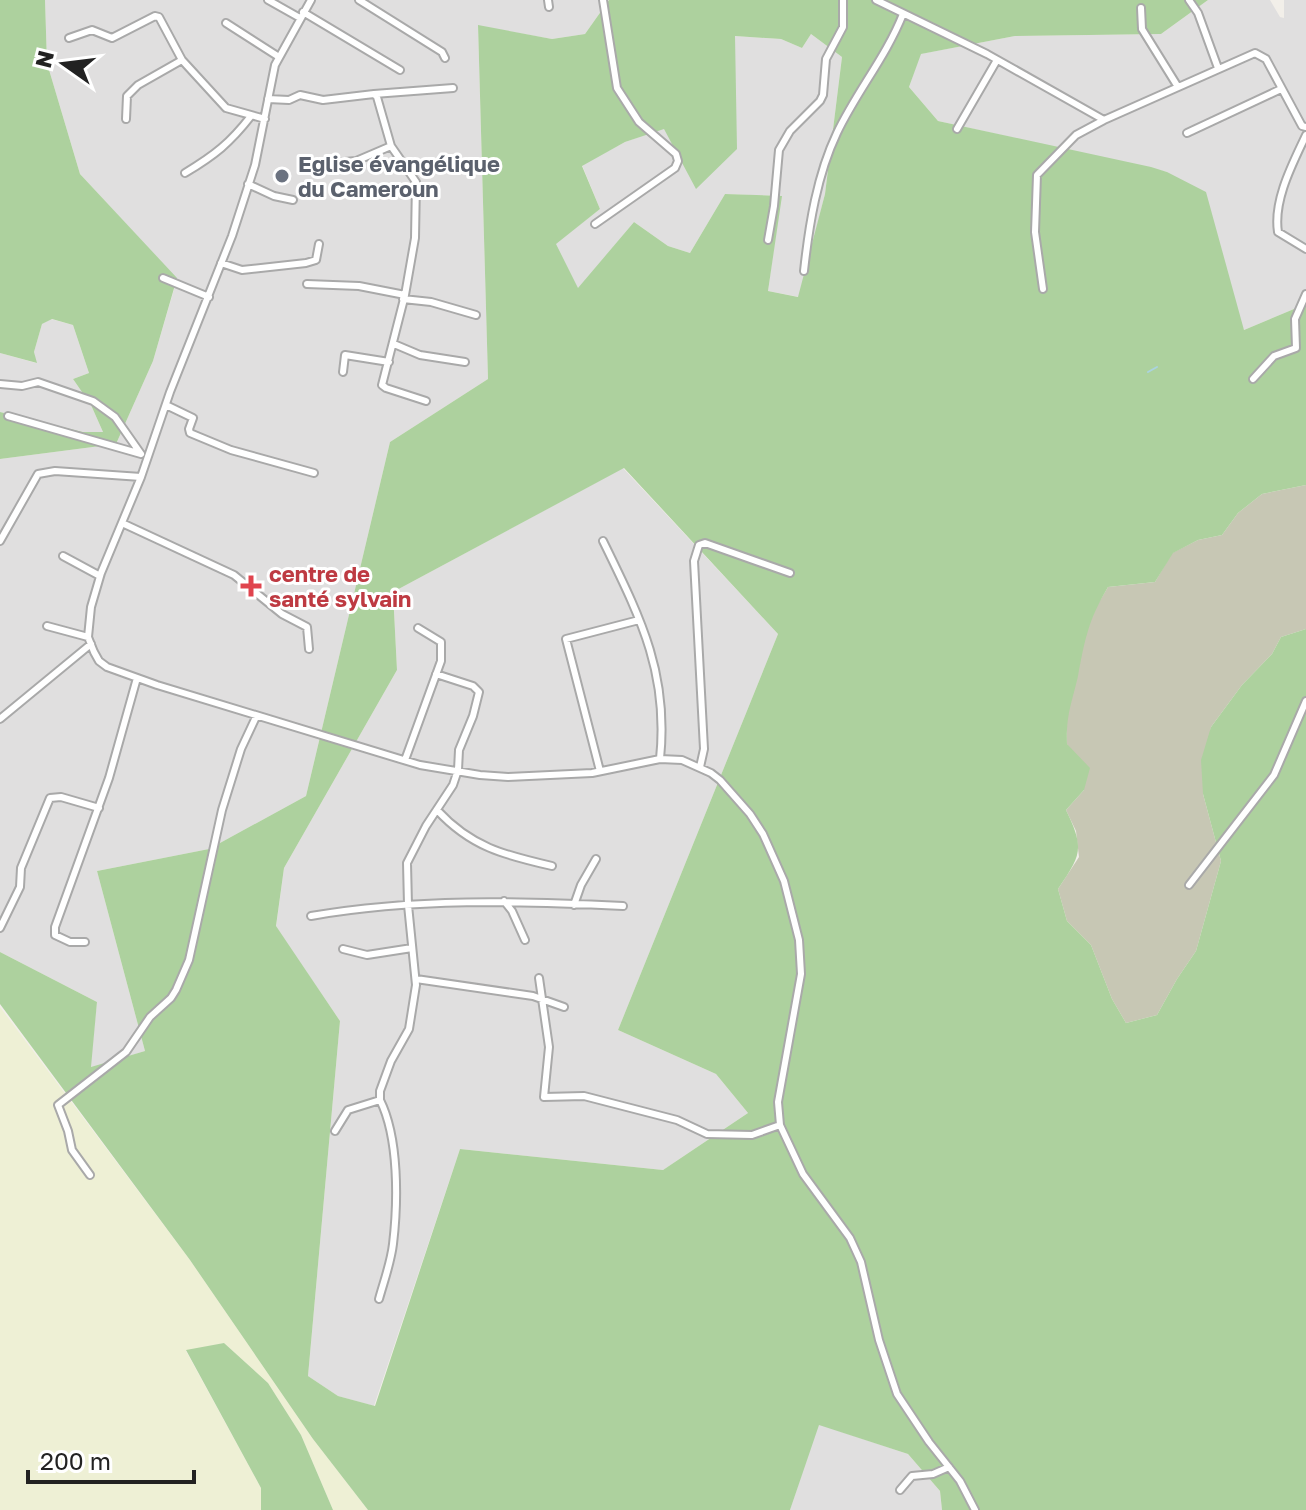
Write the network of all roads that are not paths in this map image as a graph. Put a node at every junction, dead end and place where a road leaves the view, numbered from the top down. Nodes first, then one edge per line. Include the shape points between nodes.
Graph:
1 (268, 0) edge
2 (311, 0) edge
3 (359, 0) edge
4 (603, 0) edge
5 (843, 0) edge
6 (876, 0) edge
7 (1189, 0) edge
8 (1141, 8) dead end
9 (903, 14) junction
10 (302, 15) junction
11 (226, 23) dead end
12 (69, 38) dead end
13 (279, 57) junction
14 (445, 58) dead end
15 (182, 60) junction
16 (997, 60) junction
17 (1218, 68) junction
18 (400, 70) dead end
19 (1178, 87) junction
20 (453, 88) dead end
21 (1281, 89) junction
22 (374, 94) junction
23 (268, 99) junction
24 (251, 116) junction
25 (126, 119) dead end
26 (265, 119) junction
27 (1104, 120) junction
28 (1306, 127) edge
29 (957, 129) dead end
30 (1187, 133) dead end
31 (1306, 135) edge
32 (391, 146) junction
33 (307, 168) dead end
34 (185, 173) dead end
35 (248, 184) junction
36 (293, 200) dead end
37 (595, 224) dead end
38 (768, 240) dead end
39 (319, 244) dead end
40 (1306, 249) edge
41 (221, 263) junction
42 (804, 271) dead end
43 (163, 278) dead end
44 (307, 284) dead end
45 (1043, 289) dead end
46 (1306, 294) edge
47 (209, 297) junction
48 (404, 297) junction
49 (476, 315) dead end
50 (394, 344) junction
51 (389, 362) junction
52 (465, 362) dead end
53 (343, 372) dead end
54 (1253, 379) dead end
55 (0, 384) edge
56 (426, 401) dead end
57 (166, 405) junction
58 (8, 416) dead end
59 (145, 455) junction
60 (314, 473) dead end
61 (141, 477) junction
62 (122, 523) junction
63 (0, 541) edge
64 (603, 541) dead end
65 (63, 556) dead end
66 (790, 573) dead end
67 (100, 576) junction
68 (639, 620) junction
69 (47, 626) dead end
70 (418, 628) dead end
71 (90, 641) junction
72 (309, 649) dead end
73 (436, 674) junction
74 (137, 678) junction
75 (1306, 701) edge
76 (256, 717) junction
77 (0, 719) edge
78 (660, 759) junction
79 (405, 760) junction
80 (700, 767) junction
81 (458, 770) junction
82 (600, 771) junction
83 (99, 808) junction
84 (437, 810) junction
85 (596, 859) dead end
86 (552, 866) dead end
87 (1189, 885) dead end
88 (504, 901) junction
89 (408, 905) junction
90 (574, 905) junction
91 (623, 906) dead end
92 (311, 916) dead end
93 (0, 928) edge
94 (525, 940) dead end
95 (85, 942) dead end
96 (412, 948) junction
97 (343, 949) dead end
98 (539, 978) dead end
99 (416, 979) junction
100 (543, 999) junction
101 (564, 1007) dead end
102 (380, 1100) junction
103 (780, 1125) junction
104 (335, 1131) dead end
105 (90, 1175) dead end
106 (379, 1299) dead end
107 (949, 1467) junction
108 (900, 1490) dead end
109 (975, 1510) edge

1 - 10 street
2 - 10 street
3 - 14 street
4 - 37 street via 617,88 639,122 678,161
5 - 38 street via 843,27 826,59 823,95 779,150
6 - 9 street
7 - 17 street
8 - 19 street via 1142,29
9 - 16 street
9 - 42 street via 891,45 837,133 822,174
10 - 13 street
10 - 18 street
11 - 13 street
12 - 15 street via 92,30 112,38 157,16
13 - 23 street
15 - 24 street via 226,108
15 - 25 street via 127,96
16 - 27 street
16 - 29 street
17 - 19 street
17 - 21 street via 1259,54
19 - 27 street
20 - 22 street
21 - 28 street
21 - 30 street
22 - 23 street
22 - 32 street
23 - 26 street
24 - 26 street
24 - 34 street via 224,148
26 - 35 street
27 - 45 street via 1076,135 1037,175 1035,232
31 - 40 street via 1276,222 1278,232
32 - 33 street via 356,161
32 - 48 street via 416,182 415,238
35 - 36 street
35 - 41 street
39 - 41 street via 316,260 306,263 246,270
41 - 47 street
43 - 47 street
44 - 48 street via 359,286
46 - 54 street via 1295,319 1296,348 1274,356
47 - 57 street
48 - 49 street
48 - 50 street
50 - 51 street
50 - 52 street via 420,355
51 - 53 street via 345,355
51 - 56 street via 382,385
55 - 59 street via 38,382 93,401 115,417
57 - 59 street
57 - 60 street via 193,418 190,433
58 - 59 street
59 - 61 street
61 - 62 street
61 - 63 street via 38,474
62 - 67 street
62 - 72 street via 247,583 282,614 307,627
64 - 68 street
65 - 67 street
66 - 80 street via 699,545 694,561 704,749
67 - 71 street via 91,607
68 - 78 street via 660,685
68 - 82 street via 566,639
69 - 71 street
70 - 73 street via 441,642
71 - 74 street via 99,661
71 - 77 street
73 - 79 street
73 - 81 street via 479,692 459,750
74 - 76 street
74 - 83 street
75 - 87 street via 1274,775
76 - 79 street
76 - 105 street via 222,810 189,960 176,990 126,1052 58,1105 72,1150
78 - 80 street
78 - 82 street
79 - 81 street
80 - 103 street via 720,780 763,834 796,924 801,974 778,1102
81 - 82 street via 508,777
81 - 84 street
83 - 93 street via 50,798
83 - 95 street via 55,927 55,935
84 - 86 street via 454,829 480,844
84 - 89 street via 409,858
85 - 90 street
88 - 89 street
88 - 90 street
88 - 94 street
89 - 92 street
89 - 96 street
90 - 91 street
96 - 97 street via 367,955
96 - 99 street
98 - 100 street
99 - 100 street
99 - 102 street via 409,1029 391,1061
100 - 101 street
100 - 103 street via 549,1047 544,1097 584,1096 677,1120 707,1134 752,1135
102 - 104 street via 348,1110
102 - 106 street via 392,1132 394,1188 393,1245
103 - 107 street via 803,1174 857,1252 897,1394
107 - 108 street via 912,1476
107 - 109 street

